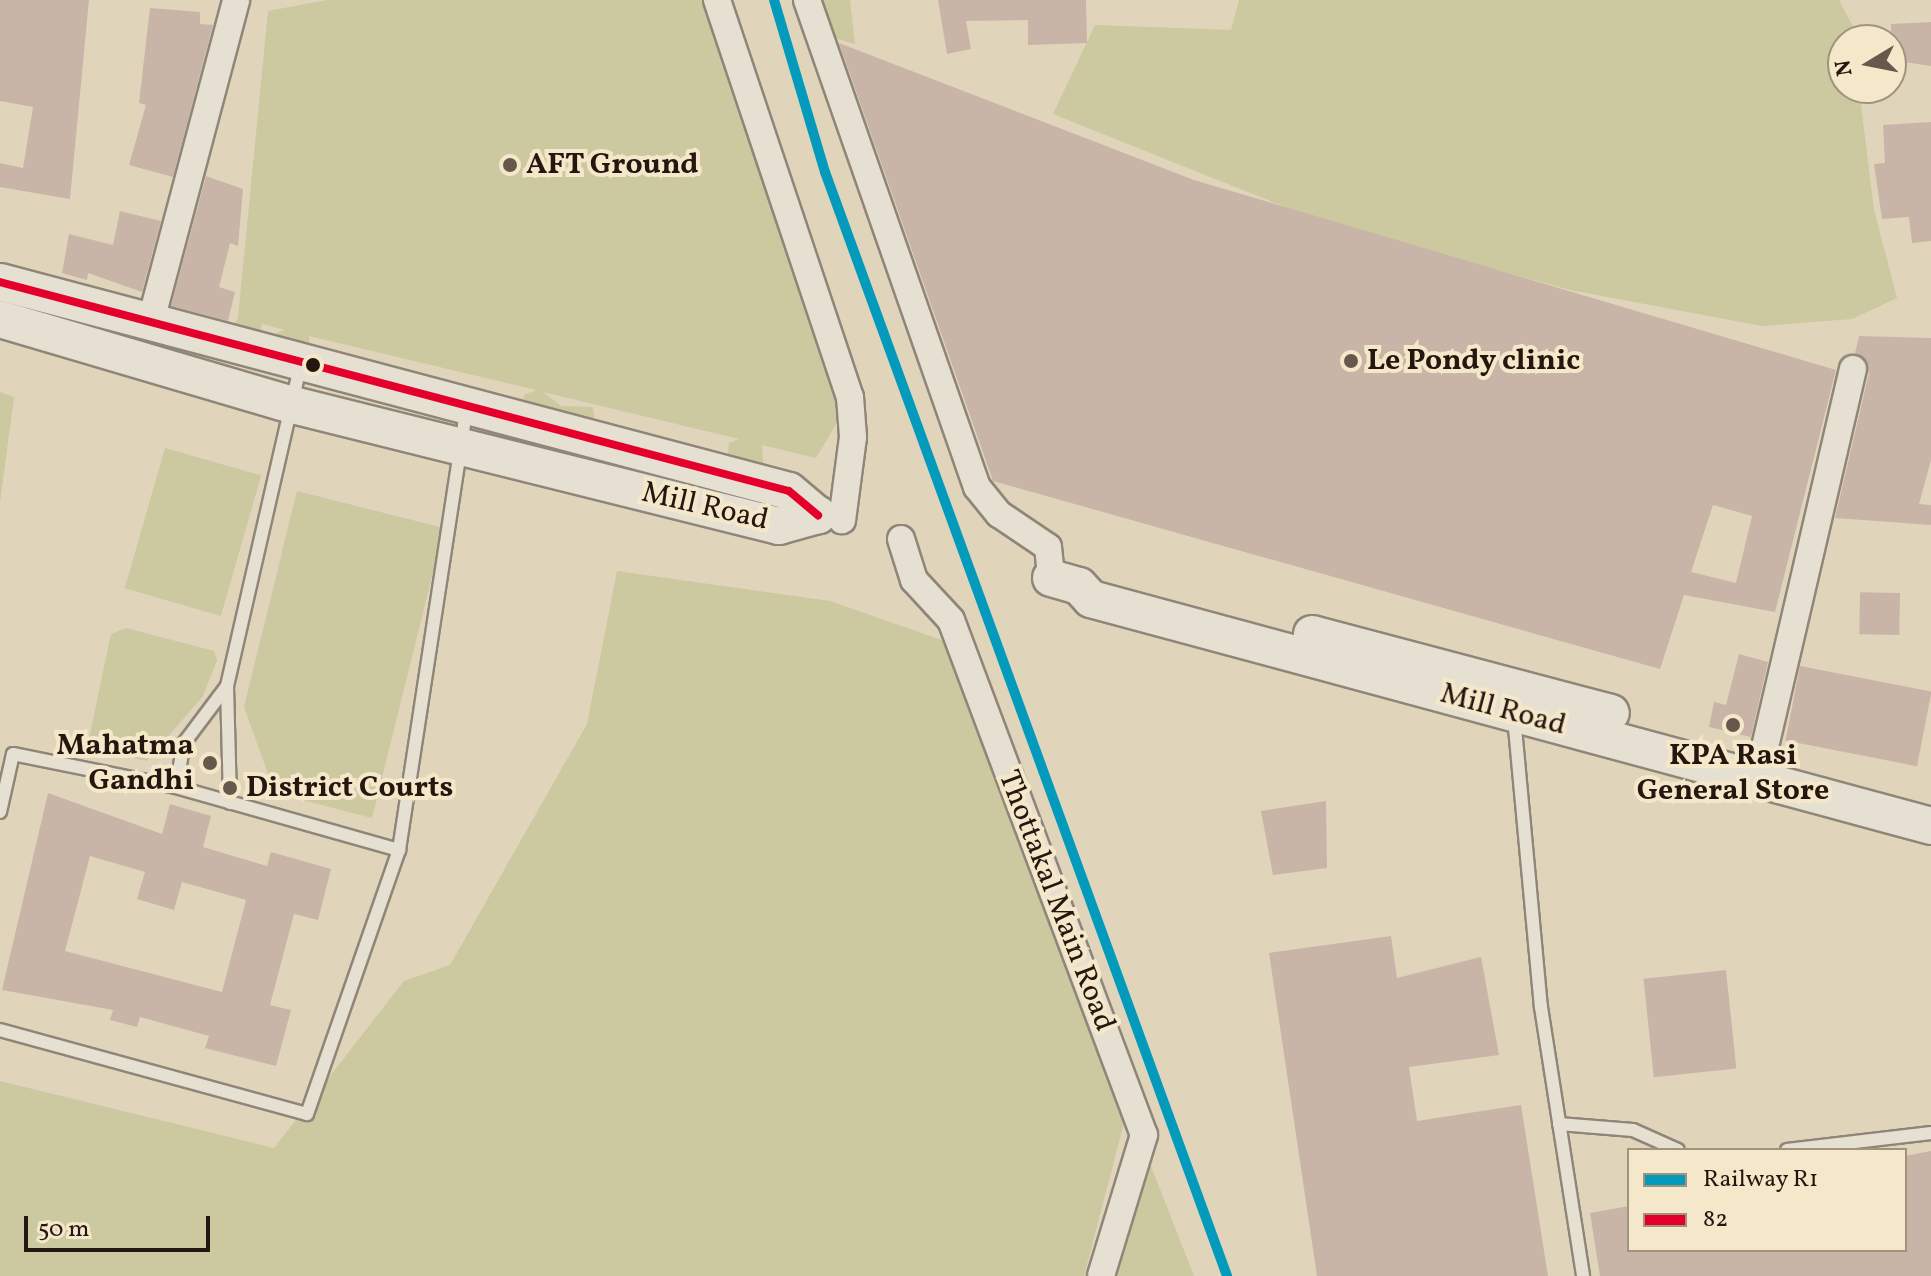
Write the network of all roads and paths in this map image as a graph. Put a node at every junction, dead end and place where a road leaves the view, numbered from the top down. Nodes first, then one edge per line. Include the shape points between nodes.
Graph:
1 (236, 0) edge
2 (717, 0) edge
3 (807, 0) edge
4 (0, 282) edge
5 (0, 319) edge
6 (150, 324) junction
7 (300, 366) junction
8 (1853, 369) dead end
9 (293, 405) junction
10 (467, 408) junction
11 (459, 447) junction
12 (842, 520) dead end
13 (901, 539) dead end
14 (1065, 582) joint
15 (227, 686) junction
16 (1513, 700) junction
17 (1760, 766) junction
18 (176, 787) junction
19 (1931, 801) edge
20 (230, 803) junction
21 (0, 812) edge
22 (1931, 826) edge
23 (399, 850) junction
24 (0, 1030) edge
25 (1559, 1124) junction
26 (1931, 1133) edge
27 (1674, 1148) edge
28 (1804, 1148) edge
29 (1101, 1276) edge
30 (1583, 1276) edge

1 - 6 street
2 - 12 street via 850,397 853,437
3 - 14 street via 977,487 999,514 1048,547
4 - 6 main road, Mill Road
5 - 9 main road, Mill Road
6 - 7 main road, Mill Road
7 - 9 lane
7 - 10 main road, Mill Road
8 - 17 street
9 - 11 main road, Mill Road
9 - 15 lane
10 - 11 lane
10 - 11 main road, Mill Road via 789,491 818,515 779,526
11 - 23 lane
13 - 29 street, Thottakal Main Road via 914,580 951,620 1144,1135
14 - 16 main road, Mill Road via 1091,599
15 - 18 lane via 184,743
15 - 20 lane
16 - 17 main road, Mill Road
16 - 25 lane
17 - 19 main road, Mill Road
17 - 22 main road, Mill Road
18 - 20 lane
18 - 21 lane via 13,754
20 - 23 lane
23 - 24 lane via 307,1114
25 - 27 lane via 1633,1130
25 - 30 lane
26 - 28 lane

